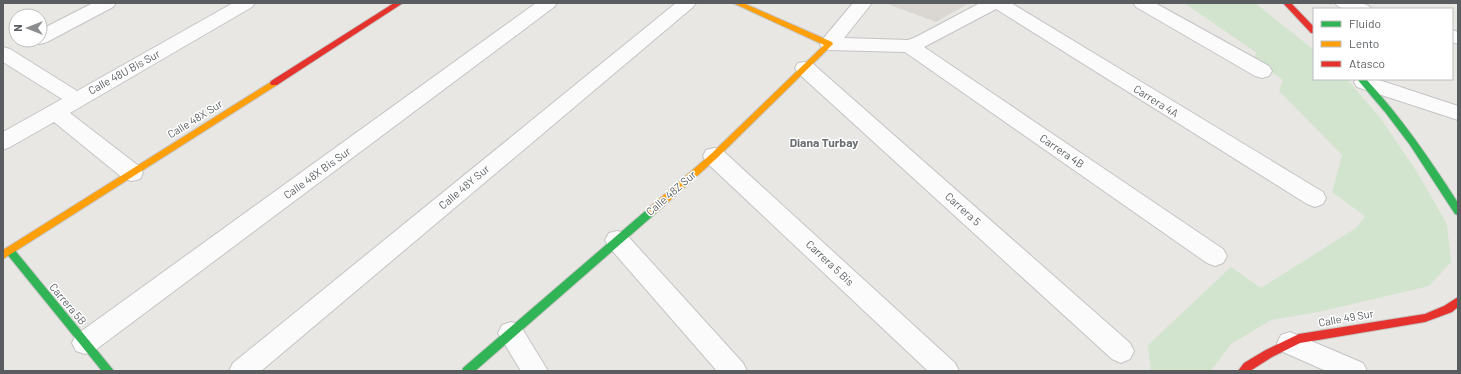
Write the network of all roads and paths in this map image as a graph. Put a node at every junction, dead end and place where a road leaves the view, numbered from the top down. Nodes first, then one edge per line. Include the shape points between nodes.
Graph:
1 (107, 3) edge
2 (246, 3) edge
3 (399, 3) edge
4 (548, 3) edge
5 (687, 3) edge
6 (737, 3) edge
7 (863, 3) edge
8 (994, 3) edge
9 (998, 3) edge
10 (1142, 3) edge
11 (1287, 3) edge
12 (1344, 3) edge
13 (1360, 8) edge
14 (1313, 30) edge
15 (48, 34) edge
16 (829, 44) junction
17 (909, 46) junction
18 (18, 48) edge
19 (4, 55) edge
20 (805, 68) junction
21 (1262, 71) dead end
22 (1363, 81) edge
23 (76, 99) junction
24 (55, 112) junction
25 (1458, 113) edge
26 (3, 142) edge
27 (714, 156) junction
28 (132, 173) junction
29 (1451, 190) edge
30 (1315, 198) dead end
31 (1458, 211) edge
32 (617, 240) junction
33 (6, 253) edge
34 (1215, 256) dead end
35 (1458, 301) edge
36 (511, 333) junction
37 (85, 342) junction
38 (1121, 351) dead end
39 (1276, 356) edge
40 (109, 371) edge
41 (242, 371) edge
42 (467, 371) edge
43 (536, 371) edge
44 (734, 371) edge
45 (946, 371) edge
46 (1243, 371) edge
47 (1354, 371) edge

1 - 15 street
2 - 23 street, Calle 48U Bis Sur
3 - 28 street, Calle 48X Sur
4 - 37 street, Calle 48X Bis Sur
5 - 41 street, Calle 48Y Sur
6 - 16 street
7 - 16 street, Calle 48Z Sur
8 - 17 street
9 - 30 street, Carrera 4A
10 - 21 street
11 - 14 street
12 - 13 street
16 - 17 street
16 - 20 street, Calle 48Z Sur
17 - 34 street, Carrera 4B
18 - 19 street
19 - 23 street
20 - 27 street, Calle 48Z Sur
20 - 38 street, Carrera 5
22 - 25 street
22 - 29 street via 1407,132
23 - 24 street, Calle 48U Bis Sur
24 - 26 street, Calle 48U Bis Sur
24 - 28 street
27 - 32 street, Calle 48Z Sur
27 - 45 street, Carrera 5 Bis
28 - 33 street, Calle 48X Sur
29 - 31 street
32 - 36 street, Calle 48Z Sur
32 - 44 street
33 - 37 street, Carrera 5B
35 - 39 street, Calle 49 Sur via 1448,309 1425,318 1299,339
36 - 42 street, Calle 48Z Sur
36 - 43 street
37 - 40 street, Carrera 5B
39 - 46 street, Calle 49 Sur
39 - 47 street

